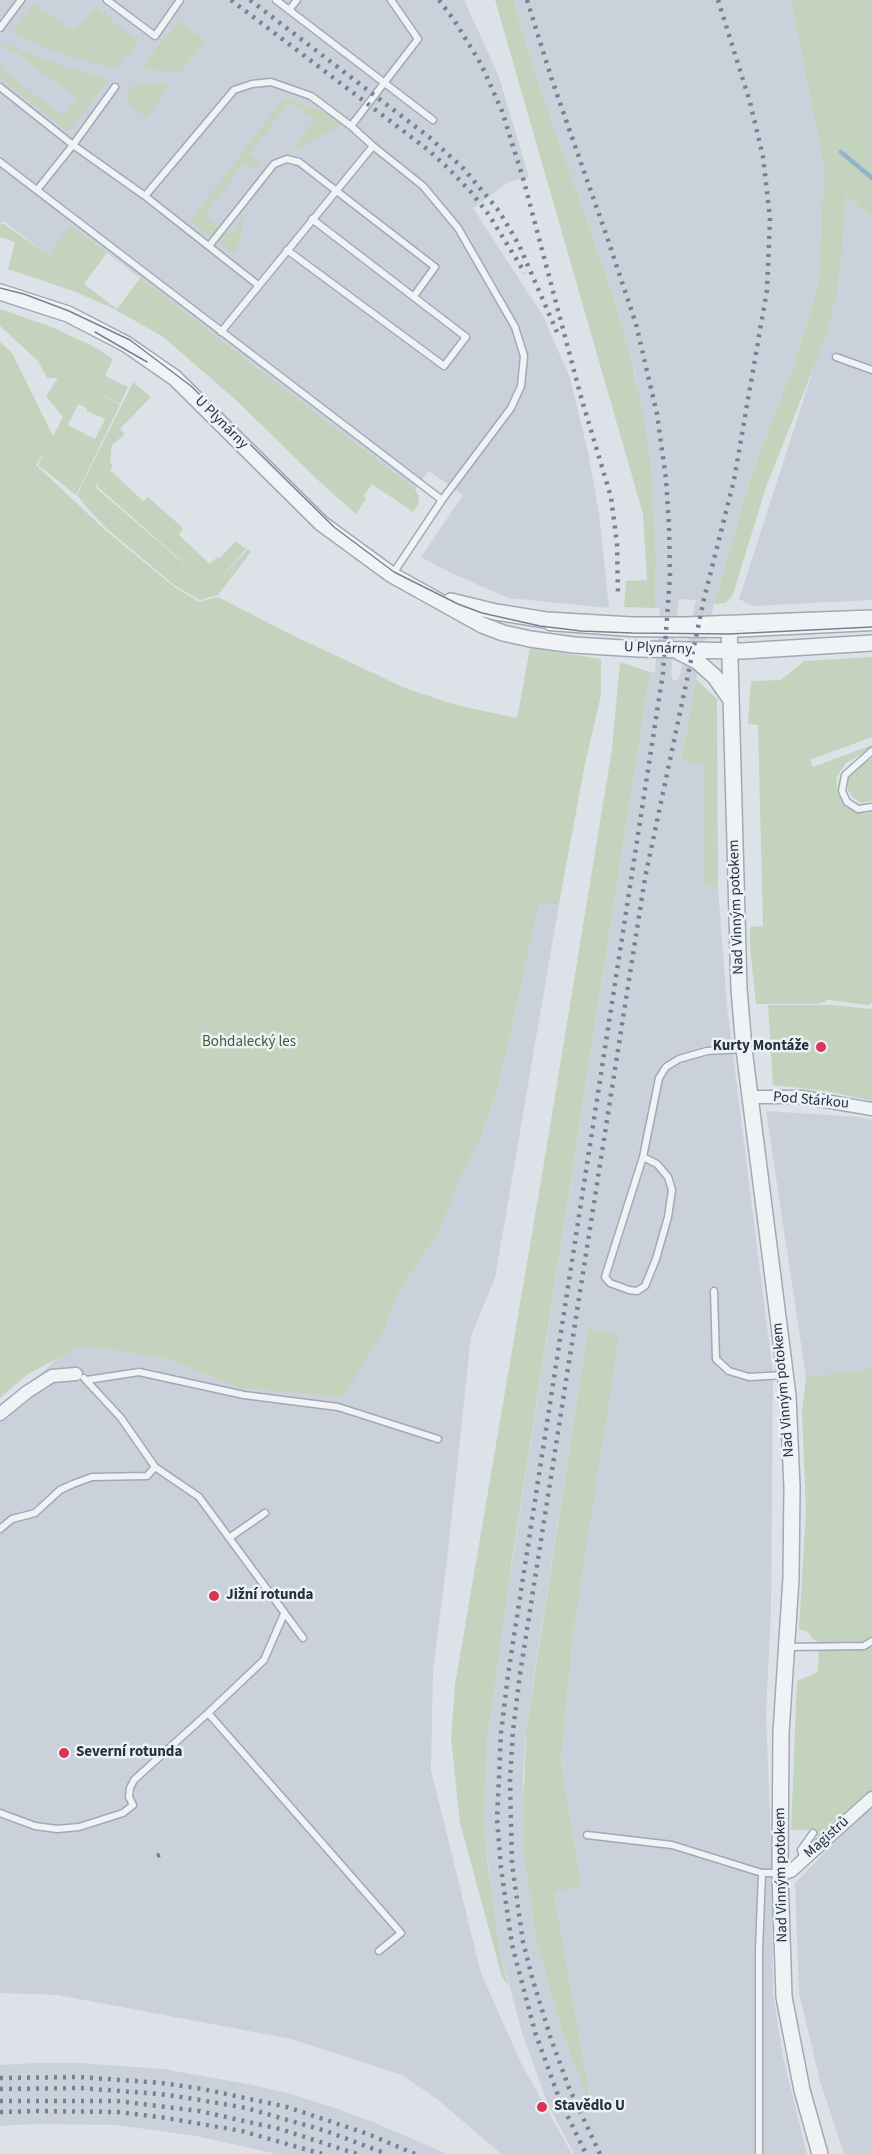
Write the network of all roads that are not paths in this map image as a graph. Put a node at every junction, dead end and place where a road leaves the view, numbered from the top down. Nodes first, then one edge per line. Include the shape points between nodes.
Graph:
1 (21, 0) edge
2 (107, 0) edge
3 (180, 0) edge
4 (276, 0) edge
5 (297, 0) edge
6 (391, 0) edge
7 (289, 10) junction
8 (0, 28) edge
9 (385, 83) junction
10 (0, 87) edge
11 (115, 87) dead end
12 (433, 120) dead end
13 (351, 126) junction
14 (73, 145) junction
15 (373, 146) junction
16 (0, 162) edge
17 (37, 190) junction
18 (337, 190) junction
19 (145, 196) junction
20 (312, 219) junction
21 (209, 246) junction
22 (288, 250) junction
23 (258, 285) junction
24 (0, 292) edge
25 (414, 296) junction
26 (221, 332) junction
27 (836, 357) dead end
28 (872, 370) edge
29 (442, 500) junction
30 (392, 575) junction
31 (420, 590) junction
32 (872, 618) edge
33 (872, 627) edge
34 (729, 629) junction
35 (872, 643) edge
36 (673, 650) junction
37 (730, 650) junction
38 (731, 700) junction
39 (872, 751) edge
40 (872, 807) edge
41 (744, 1048) junction
42 (750, 1097) junction
43 (872, 1109) edge
44 (643, 1157) junction
45 (714, 1291) dead end
46 (785, 1376) junction
47 (81, 1377) junction
48 (0, 1414) edge
49 (438, 1439) dead end
50 (155, 1467) junction
51 (265, 1513) dead end
52 (0, 1529) edge
53 (229, 1538) junction
54 (284, 1614) junction
55 (303, 1638) dead end
56 (872, 1641) edge
57 (787, 1647) junction
58 (208, 1713) junction
59 (872, 1798) edge
60 (0, 1813) edge
61 (813, 1833) dead end
62 (587, 1835) dead end
63 (804, 1859) junction
64 (762, 1873) junction
65 (780, 1874) junction
66 (379, 1951) dead end
67 (759, 2154) edge
68 (820, 2154) edge

1 - 8 lane
2 - 3 lane via 155,36
4 - 7 lane
5 - 7 lane
6 - 9 lane via 418,39
7 - 9 lane
9 - 12 lane
9 - 13 lane
10 - 14 lane
11 - 14 lane
13 - 15 lane
13 - 19 lane via 311,96 271,82 234,90
14 - 17 lane
14 - 19 lane
15 - 18 lane
15 - 29 lane via 423,186 458,228 515,327 524,356 521,386 514,402
16 - 17 lane
17 - 26 lane
18 - 20 lane
18 - 21 lane via 299,162 287,159 274,164
18 - 25 lane via 435,267
19 - 21 lane
20 - 22 lane
20 - 25 lane
21 - 23 lane
22 - 23 lane
22 - 25 lane via 444,366 466,337
23 - 26 lane
24 - 30 street, U Plynárny via 68,314 126,344 175,378 321,523
26 - 29 lane
27 - 28 lane
29 - 30 lane
30 - 31 street, U Plynárny
31 - 34 street, U Plynárny via 458,604 546,620
31 - 36 street, U Plynárny via 503,633 574,645
32 - 34 street, U Plynárny
33 - 34 lane
34 - 37 street, Nad Vinným potokem
35 - 37 street, U Plynárny
36 - 37 street, U Plynárny
36 - 38 street via 697,661 715,677
37 - 38 street, Nad Vinným potokem
38 - 41 street, Nad Vinným potokem
39 - 40 lane via 845,775 842,790 847,802 858,809
41 - 42 street, Nad Vinným potokem
41 - 44 lane via 707,1051 666,1067 659,1078
42 - 43 street, Pod Stárkou via 802,1097
42 - 46 street, Nad Vinným potokem
44 - 44 lane via 606,1277 610,1283 637,1291 645,1286 656,1258 672,1190 668,1177 657,1164
45 - 46 lane via 716,1359 729,1371 748,1377
46 - 57 street, Nad Vinným potokem via 792,1487
47 - 48 street via 52,1376
47 - 49 lane via 139,1372 244,1395 338,1407
47 - 50 lane via 121,1418
50 - 52 lane via 147,1476 92,1477 72,1484 35,1513 12,1519
50 - 53 lane via 199,1497
51 - 53 lane
53 - 54 lane
54 - 55 lane
54 - 58 lane via 264,1660
56 - 57 lane via 864,1646
57 - 65 street, Nad Vinným potokem via 781,1733
58 - 60 lane via 134,1780 129,1797 133,1805 123,1813 79,1827 57,1828 35,1826
58 - 66 lane via 401,1933
59 - 63 street, Magistrů
61 - 63 lane via 801,1850
62 - 64 lane via 672,1845
63 - 65 street, Magistrů via 791,1871
64 - 65 lane
64 - 67 lane
65 - 68 street, Nad Vinným potokem via 784,1997 802,2090

